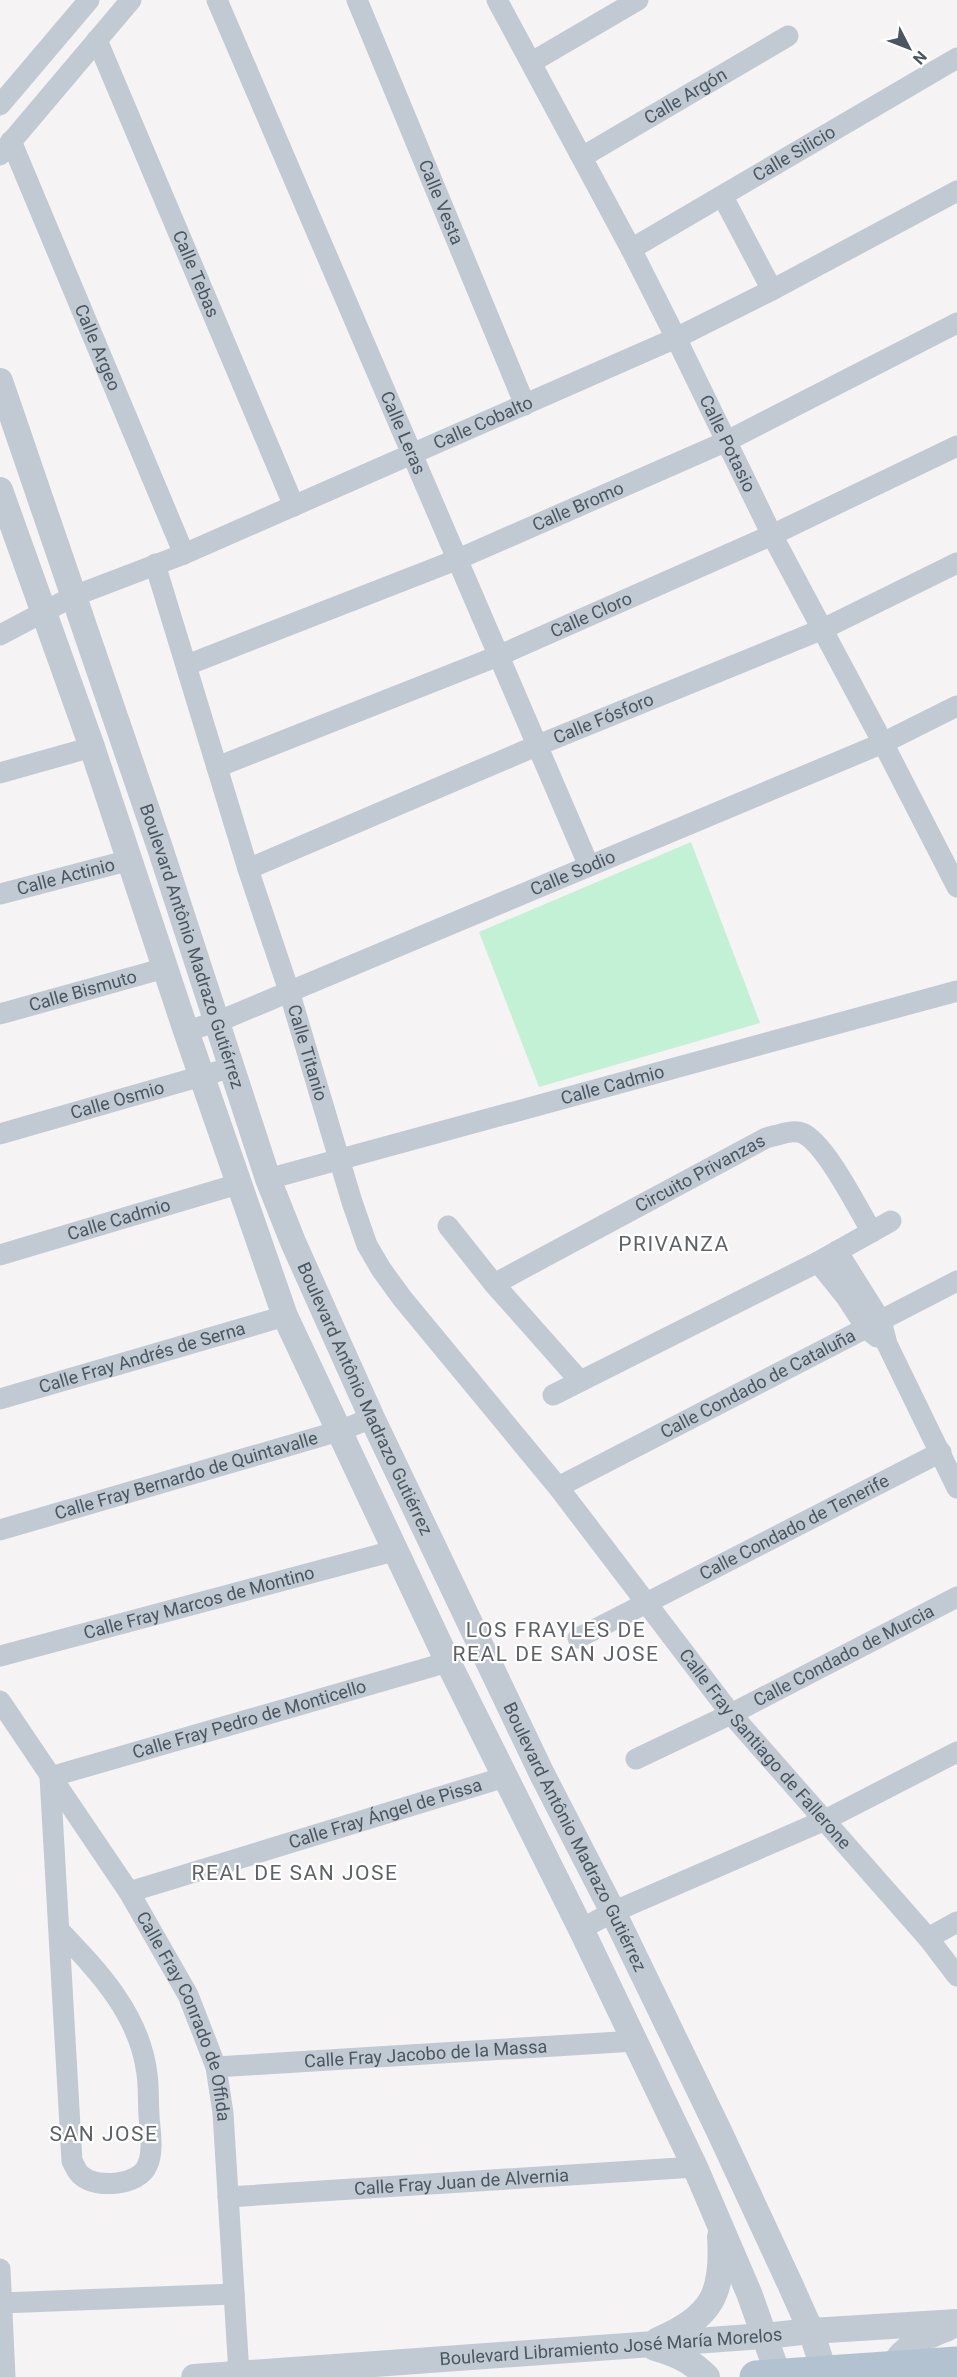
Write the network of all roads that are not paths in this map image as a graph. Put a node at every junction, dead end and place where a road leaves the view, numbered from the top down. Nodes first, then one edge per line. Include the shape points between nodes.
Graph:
1 (89, 0) edge
2 (131, 0) edge
3 (217, 0) edge
4 (357, 0) edge
5 (497, 0) edge
6 (638, 0) edge
7 (788, 36) dead end
8 (97, 39) junction
9 (957, 58) edge
10 (532, 62) junction
11 (0, 105) edge
12 (5, 148) edge
13 (582, 157) junction
14 (957, 191) edge
15 (723, 197) junction
16 (631, 249) junction
17 (772, 290) junction
18 (957, 323) edge
19 (676, 338) junction
20 (0, 381) edge
21 (525, 405) junction
22 (727, 441) junction
23 (957, 446) edge
24 (411, 454) junction
25 (0, 490) edge
26 (294, 506) junction
27 (6, 527) edge
28 (772, 535) junction
29 (184, 554) junction
30 (456, 560) junction
31 (957, 563) edge
32 (155, 564) junction
33 (74, 596) junction
34 (45, 613) junction
35 (823, 629) junction
36 (0, 635) edge
37 (498, 656) junction
38 (187, 665) junction
39 (957, 706) edge
40 (883, 742) junction
41 (536, 746) junction
42 (92, 747) junction
43 (217, 767) junction
44 (0, 773) edge
45 (948, 850) edge
46 (130, 860) junction
47 (589, 866) junction
48 (248, 868) junction
49 (957, 887) edge
50 (0, 894) edge
51 (165, 968) junction
52 (957, 991) edge
53 (289, 992) junction
54 (0, 1014) edge
55 (217, 1022) junction
56 (186, 1031) junction
57 (233, 1067) junction
58 (202, 1075) junction
59 (0, 1134) edge
60 (339, 1158) junction
61 (268, 1179) junction
62 (238, 1184) junction
63 (891, 1221) dead end
64 (448, 1226) dead end
65 (872, 1232) junction
66 (837, 1251) junction
67 (0, 1255) edge
68 (818, 1262) junction
69 (957, 1281) edge
70 (494, 1284) junction
71 (285, 1316) junction
72 (874, 1325) junction
73 (580, 1381) junction
74 (553, 1395) dead end
75 (0, 1399) edge
76 (372, 1418) junction
77 (339, 1431) junction
78 (941, 1452) junction
79 (558, 1487) junction
80 (957, 1488) edge
81 (0, 1530) edge
82 (397, 1550) junction
83 (957, 1597) edge
84 (647, 1602) junction
85 (578, 1638) dead end
86 (0, 1656) edge
87 (448, 1662) junction
88 (0, 1701) edge
89 (731, 1714) junction
90 (957, 1752) edge
91 (636, 1759) dead end
92 (51, 1777) junction
93 (505, 1777) junction
94 (825, 1820) junction
95 (129, 1892) junction
96 (613, 1912) junction
97 (957, 1922) edge
98 (581, 1929) junction
99 (60, 1931) junction
100 (928, 1938) junction
101 (957, 1976) edge
102 (635, 2041) junction
103 (216, 2067) junction
104 (695, 2168) junction
105 (228, 2198) junction
106 (718, 2218) junction
107 (0, 2269) edge
108 (234, 2294) junction
109 (1, 2303) edge
110 (957, 2324) edge
111 (811, 2331) junction
112 (765, 2336) junction
113 (646, 2345) junction
114 (957, 2363) edge
115 (239, 2374) junction
116 (5, 2377) edge
117 (194, 2377) edge
118 (707, 2377) edge
119 (756, 2377) edge
120 (778, 2377) edge
121 (826, 2377) edge
122 (890, 2377) edge

1 - 11 street
2 - 8 street
3 - 24 street, Calle Leras
4 - 21 street, Calle Vesta
5 - 10 street, Calle Potasio
6 - 10 street
7 - 13 street, Calle Argón
8 - 12 street
8 - 26 street, Calle Tebas
9 - 15 street, Calle Silicio
10 - 13 street, Calle Potasio
12 - 29 street, Calle Argeo
13 - 16 street, Calle Potasio
14 - 17 street, Calle Cobalto
15 - 16 street, Calle Silicio
15 - 17 street
16 - 19 street, Calle Potasio
17 - 19 street, Calle Cobalto
18 - 22 street, Calle Bromo
19 - 21 street, Calle Cobalto
19 - 22 street, Calle Potasio
20 - 33 street, Boulevard Antônio Madrazo Gutiérrez
21 - 24 street, Calle Cobalto
22 - 28 street, Calle Potasio
22 - 30 street, Calle Bromo
23 - 28 street, Calle Cloro
24 - 26 street, Calle Cobalto
24 - 30 street, Calle Leras
25 - 27 street, Boulevard Antônio Madrazo Gutiérrez
26 - 29 street, Calle Cobalto
27 - 34 street, Boulevard Antônio Madrazo Gutiérrez
28 - 35 street, Calle Potasio
28 - 37 street, Calle Cloro
29 - 32 street, Calle Cobalto
30 - 37 street, Calle Leras
30 - 38 street, Calle Bromo
31 - 35 street, Calle Fósforo
32 - 33 street, Calle Cobalto
32 - 38 street, Calle Titanio
33 - 34 street, Calle Cobalto
33 - 55 street, Boulevard Antônio Madrazo Gutiérrez
34 - 36 street, Calle Cobalto
34 - 42 street, Boulevard Antônio Madrazo Gutiérrez
35 - 40 street, Calle Potasio
35 - 41 street, Calle Fósforo
37 - 41 street, Calle Leras
37 - 43 street, Calle Cloro
38 - 43 street, Calle Titanio
39 - 40 street, Calle Sodio
40 - 45 street, Calle Potasio
40 - 47 street, Calle Sodio
41 - 47 street, Calle Leras
41 - 48 street, Calle Fósforo
42 - 44 street
42 - 46 street, Boulevard Antônio Madrazo Gutiérrez
43 - 48 street, Calle Titanio
45 - 49 street, Calle Potasio
46 - 50 street, Calle Actinio
46 - 51 street, Boulevard Antônio Madrazo Gutiérrez
47 - 53 street, Calle Sodio
48 - 53 street, Calle Titanio
51 - 54 street, Calle Bismuto
51 - 56 street, Boulevard Antônio Madrazo Gutiérrez
52 - 60 street, Calle Cadmio
53 - 55 street, Calle Sodio
53 - 60 street, Calle Titanio
55 - 56 street, Calle Sodio
55 - 57 street, Boulevard Antônio Madrazo Gutiérrez
56 - 58 street, Boulevard Antônio Madrazo Gutiérrez
57 - 58 street, Calle Osmio
57 - 61 street, Boulevard Antônio Madrazo Gutiérrez
58 - 59 street, Calle Osmio
58 - 62 street, Boulevard Antônio Madrazo Gutiérrez
60 - 61 street, Calle Cadmio
60 - 79 street, Calle Titanio via 367,1245 381,1269
61 - 76 street, Boulevard Antônio Madrazo Gutiérrez via 312,1289
62 - 67 street, Calle Cadmio
62 - 71 street, Boulevard Antônio Madrazo Gutiérrez
63 - 65 street
64 - 70 street
65 - 66 street
65 - 70 street, Circuito Privanzas via 817,1144 801,1132 792,1133 766,1138
66 - 68 street
66 - 72 street
68 - 72 street
68 - 73 street
69 - 72 street, Calle Condado de Cataluña
70 - 73 street
71 - 75 street, Calle Fray Andrés de Serna
71 - 77 street, Boulevard Antônio Madrazo Gutiérrez
72 - 78 street via 888,1344
72 - 79 street, Calle Condado de Cataluña
73 - 74 street
76 - 77 street, Calle Fray Bernardo de Quintavalle
76 - 96 street, Boulevard Antônio Madrazo Gutiérrez via 542,1774
77 - 81 street, Calle Fray Bernardo de Quintavalle
77 - 82 street, Boulevard Antônio Madrazo Gutiérrez
78 - 80 street
78 - 84 street, Calle Condado de Tenerife
79 - 84 street, Calle Fray Santiago de Fallerone
82 - 86 street, Calle Fray Marcos de Montino
82 - 87 street, Boulevard Antônio Madrazo Gutiérrez
83 - 89 street, Calle Condado de Murcia
84 - 85 street, Calle Condado de Tenerife
84 - 89 street, Calle Fray Santiago de Fallerone
87 - 92 street, Calle Fray Pedro de Monticello
87 - 93 street, Boulevard Antônio Madrazo Gutiérrez
88 - 92 street, Calle Fray Conrado de Offida
89 - 91 street, Calle Condado de Murcia
89 - 94 street, Calle Fray Santiago de Fallerone
90 - 94 street
92 - 95 street, Calle Fray Conrado de Offida
92 - 99 street
93 - 95 street, Calle Fray Ángel de Pissa
93 - 98 street, Boulevard Antônio Madrazo Gutiérrez
94 - 96 street
94 - 100 street, Calle Fray Santiago de Fallerone
95 - 103 street, Calle Fray Conrado de Offida via 188,1995
96 - 98 street
96 - 111 street, Boulevard Antônio Madrazo Gutiérrez
97 - 100 street
98 - 102 street, Boulevard Antônio Madrazo Gutiérrez
99 - 99 street via 72,2161 76,2171 90,2181 131,2181 142,2175 151,2149 143,2055 122,2004
100 - 101 street, Calle Fray Santiago de Fallerone
102 - 103 street, Calle Fray Jacobo de la Massa
102 - 104 street, Boulevard Antônio Madrazo Gutiérrez
103 - 105 street, Calle Fray Conrado de Offida
104 - 105 street, Calle Fray Juan de Alvernia
104 - 106 street, Boulevard Antônio Madrazo Gutiérrez
105 - 108 street, Calle Fray Conrado de Offida
106 - 112 street, Boulevard Antônio Madrazo Gutiérrez
106 - 113 street via 721,2269 709,2305 693,2322
107 - 109 street
108 - 109 street
108 - 115 street, Calle Fray Conrado de Offida
109 - 116 street
110 - 111 street, Boulevard Libramiento José María Morelos
110 - 122 street via 915,2343 900,2357
111 - 112 street, Boulevard Libramiento José María Morelos
111 - 121 street, Boulevard Antônio Madrazo Gutiérrez
112 - 113 street, Boulevard Libramiento José María Morelos
112 - 120 street, Boulevard Antônio Madrazo Gutiérrez
113 - 115 street, Boulevard Libramiento José María Morelos
113 - 118 street via 682,2357
114 - 119 main road, bridge
115 - 117 street, Boulevard Libramiento José María Morelos

